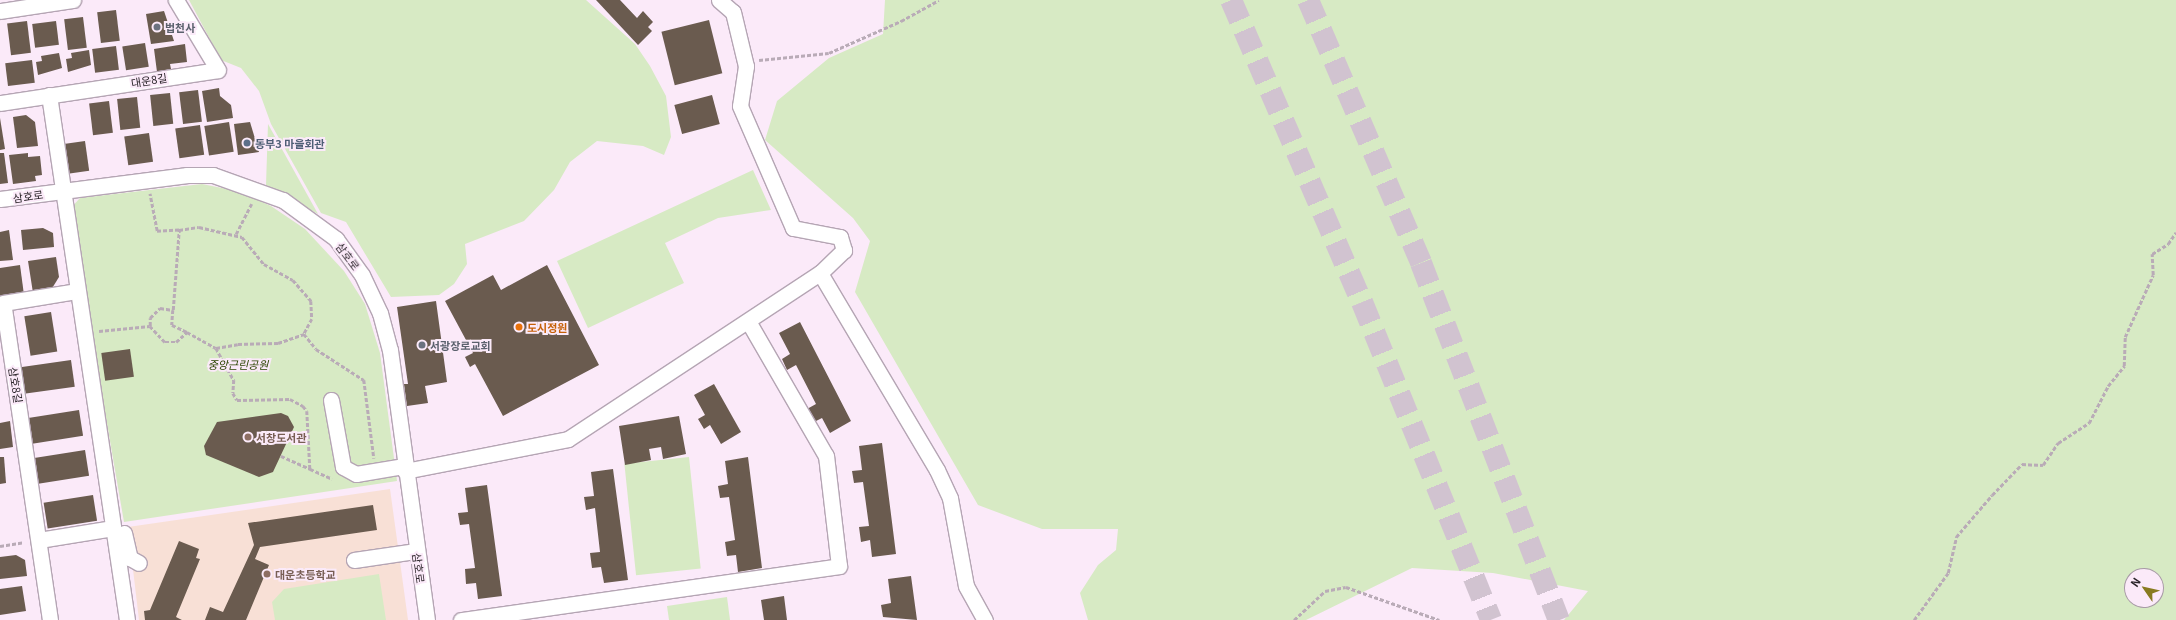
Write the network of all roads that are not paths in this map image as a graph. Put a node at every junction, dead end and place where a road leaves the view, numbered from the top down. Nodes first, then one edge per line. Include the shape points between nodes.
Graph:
1 (73, 0) edge
2 (176, 0) edge
3 (719, 0) edge
4 (0, 11) edge
5 (48, 95) junction
6 (0, 103) edge
7 (60, 191) junction
8 (0, 200) edge
9 (820, 273) junction
10 (76, 291) junction
11 (1, 303) edge
12 (748, 320) junction
13 (332, 400) dead end
14 (405, 469) junction
15 (106, 483) junction
16 (113, 528) junction
17 (39, 540) junction
18 (416, 551) junction
19 (354, 560) dead end
20 (139, 563) dead end
21 (50, 620) edge
22 (127, 620) edge
23 (426, 620) edge
24 (461, 620) edge
25 (985, 620) edge

1 - 4 street
2 - 5 street, 대운8길 via 218,70
3 - 9 street via 733,12 746,66 740,106 793,228 840,237 844,250
5 - 6 street, 대운8길
5 - 7 street
7 - 8 street, 삼호로
7 - 10 street
7 - 14 street, 삼호로 via 213,175 283,200 318,224 336,240 362,275 380,313 390,350
9 - 12 street
9 - 25 street via 937,470 950,498 966,586
10 - 11 street, 삼호8길
10 - 15 street
11 - 17 street, 삼호8길
12 - 14 street via 568,439
12 - 24 street via 826,456 839,566
13 - 14 street via 343,467 356,474
14 - 18 street, 삼호로
15 - 16 street
15 - 20 street via 116,484 127,552
16 - 17 street
16 - 22 street
17 - 21 street, 삼호8길
18 - 19 street
18 - 23 street, 삼호로

